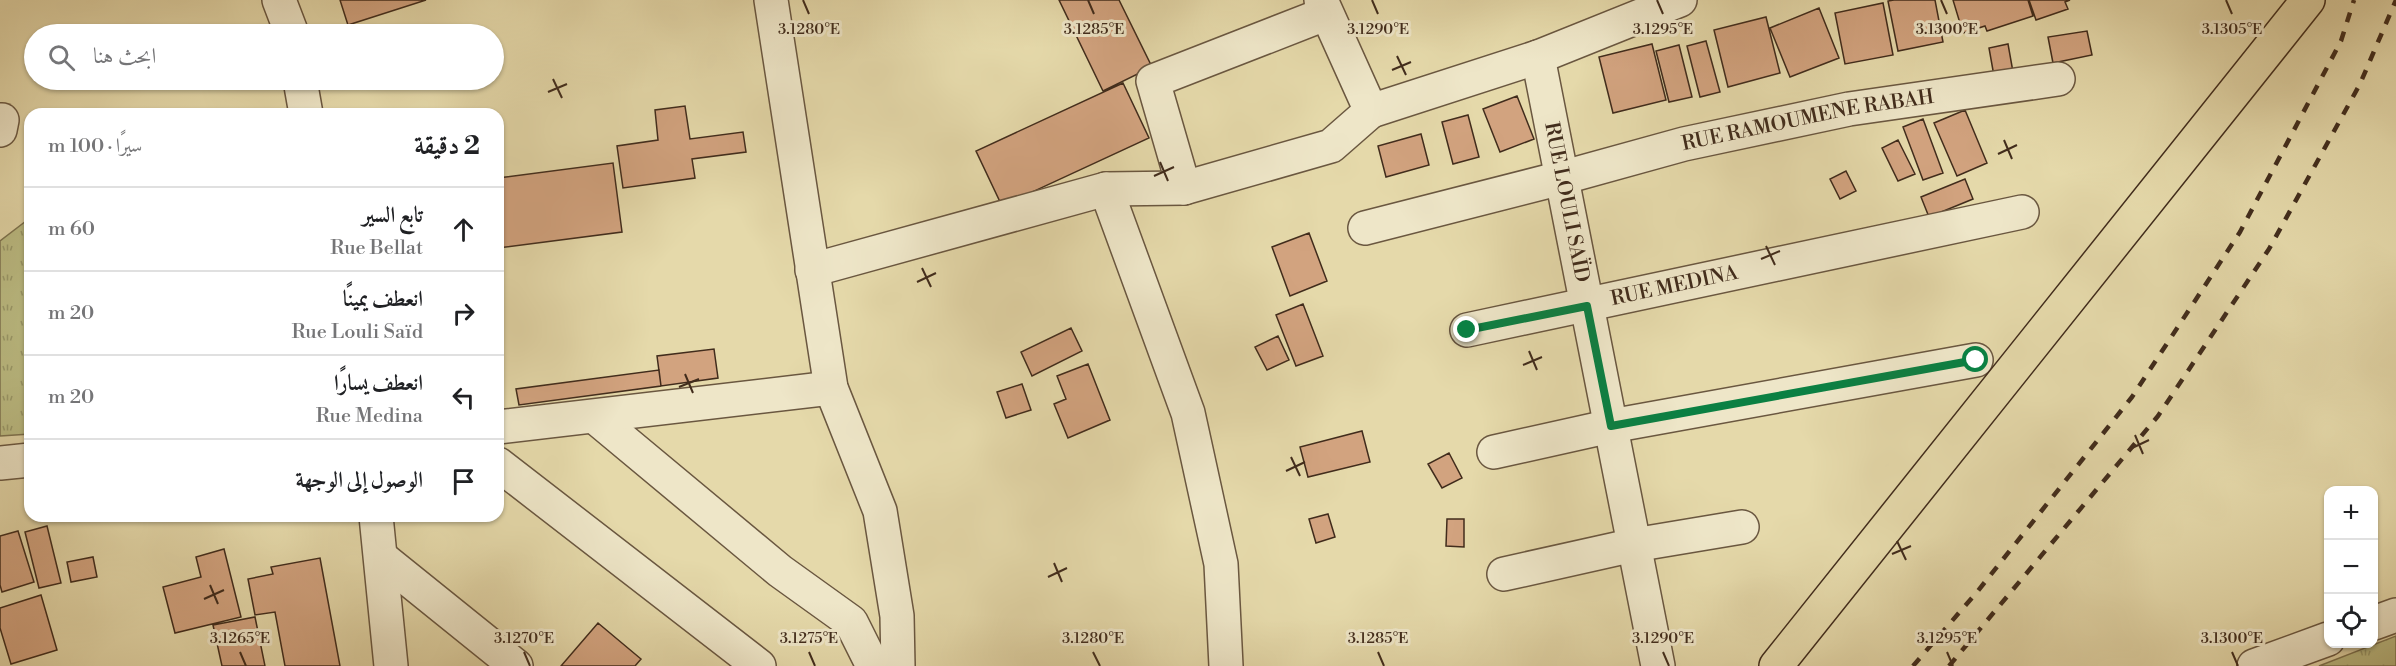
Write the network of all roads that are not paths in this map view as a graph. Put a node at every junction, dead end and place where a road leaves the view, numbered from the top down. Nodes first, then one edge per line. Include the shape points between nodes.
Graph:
1 (279, 0) edge
2 (771, 0) edge
3 (1680, 0) edge
4 (2308, 0) edge
5 (1323, 7) edge
6 (288, 24) edge
7 (1538, 57) junction
8 (2058, 79) dead end
9 (302, 90) edge
10 (305, 108) edge
11 (1371, 111) junction
12 (1562, 178) junction
13 (1184, 188) junction
14 (1106, 189) junction
15 (2022, 212) dead end
16 (1365, 228) dead end
17 (812, 270) junction
18 (1587, 306) junction
19 (1467, 330) dead end
20 (1976, 360) dead end
21 (831, 388) junction
22 (595, 417) junction
23 (504, 426) edge
24 (1611, 426) junction
25 (1494, 452) dead end
26 (24, 461) edge
27 (0, 463) edge
28 (504, 469) edge
29 (377, 522) edge
30 (1742, 526) dead end
31 (1634, 545) junction
32 (382, 558) junction
33 (1504, 574) dead end
34 (2396, 615) edge
35 (2378, 621) edge
36 (2324, 640) edge
37 (391, 666) edge
38 (516, 666) edge
39 (759, 666) edge
40 (873, 666) edge
41 (898, 666) edge
42 (1226, 666) edge
43 (1658, 666) edge
44 (1776, 666) edge
45 (2254, 666) edge

1 - 6 street
2 - 17 street
3 - 7 street
4 - 44 main road
5 - 11 street
5 - 13 street via 1153,81
7 - 11 street
7 - 12 street, RUE LOULI SAÏD
8 - 12 street, RUE RAMOUMENE RABAH via 1849,109 1684,144
9 - 10 street
11 - 13 street via 1331,146
12 - 16 street, RUE RAMOUMENE RABAH
12 - 18 street, RUE LOULI SAÏD
13 - 14 street
14 - 17 street
14 - 42 street via 1188,413 1221,564
15 - 18 street, RUE MEDINA
17 - 21 street
18 - 19 street, RUE MEDINA
18 - 24 street, RUE LOULI SAÏD
20 - 24 street
21 - 22 street
21 - 41 street via 880,511 897,616
22 - 23 street
22 - 40 street via 780,571 851,622
24 - 25 street
24 - 31 street, RUE LOULI SAÏD
26 - 27 street
28 - 39 street
29 - 32 street
30 - 31 street
31 - 33 street
31 - 43 street, RUE LOULI SAÏD
32 - 37 street
32 - 38 street
34 - 35 street
36 - 45 street

